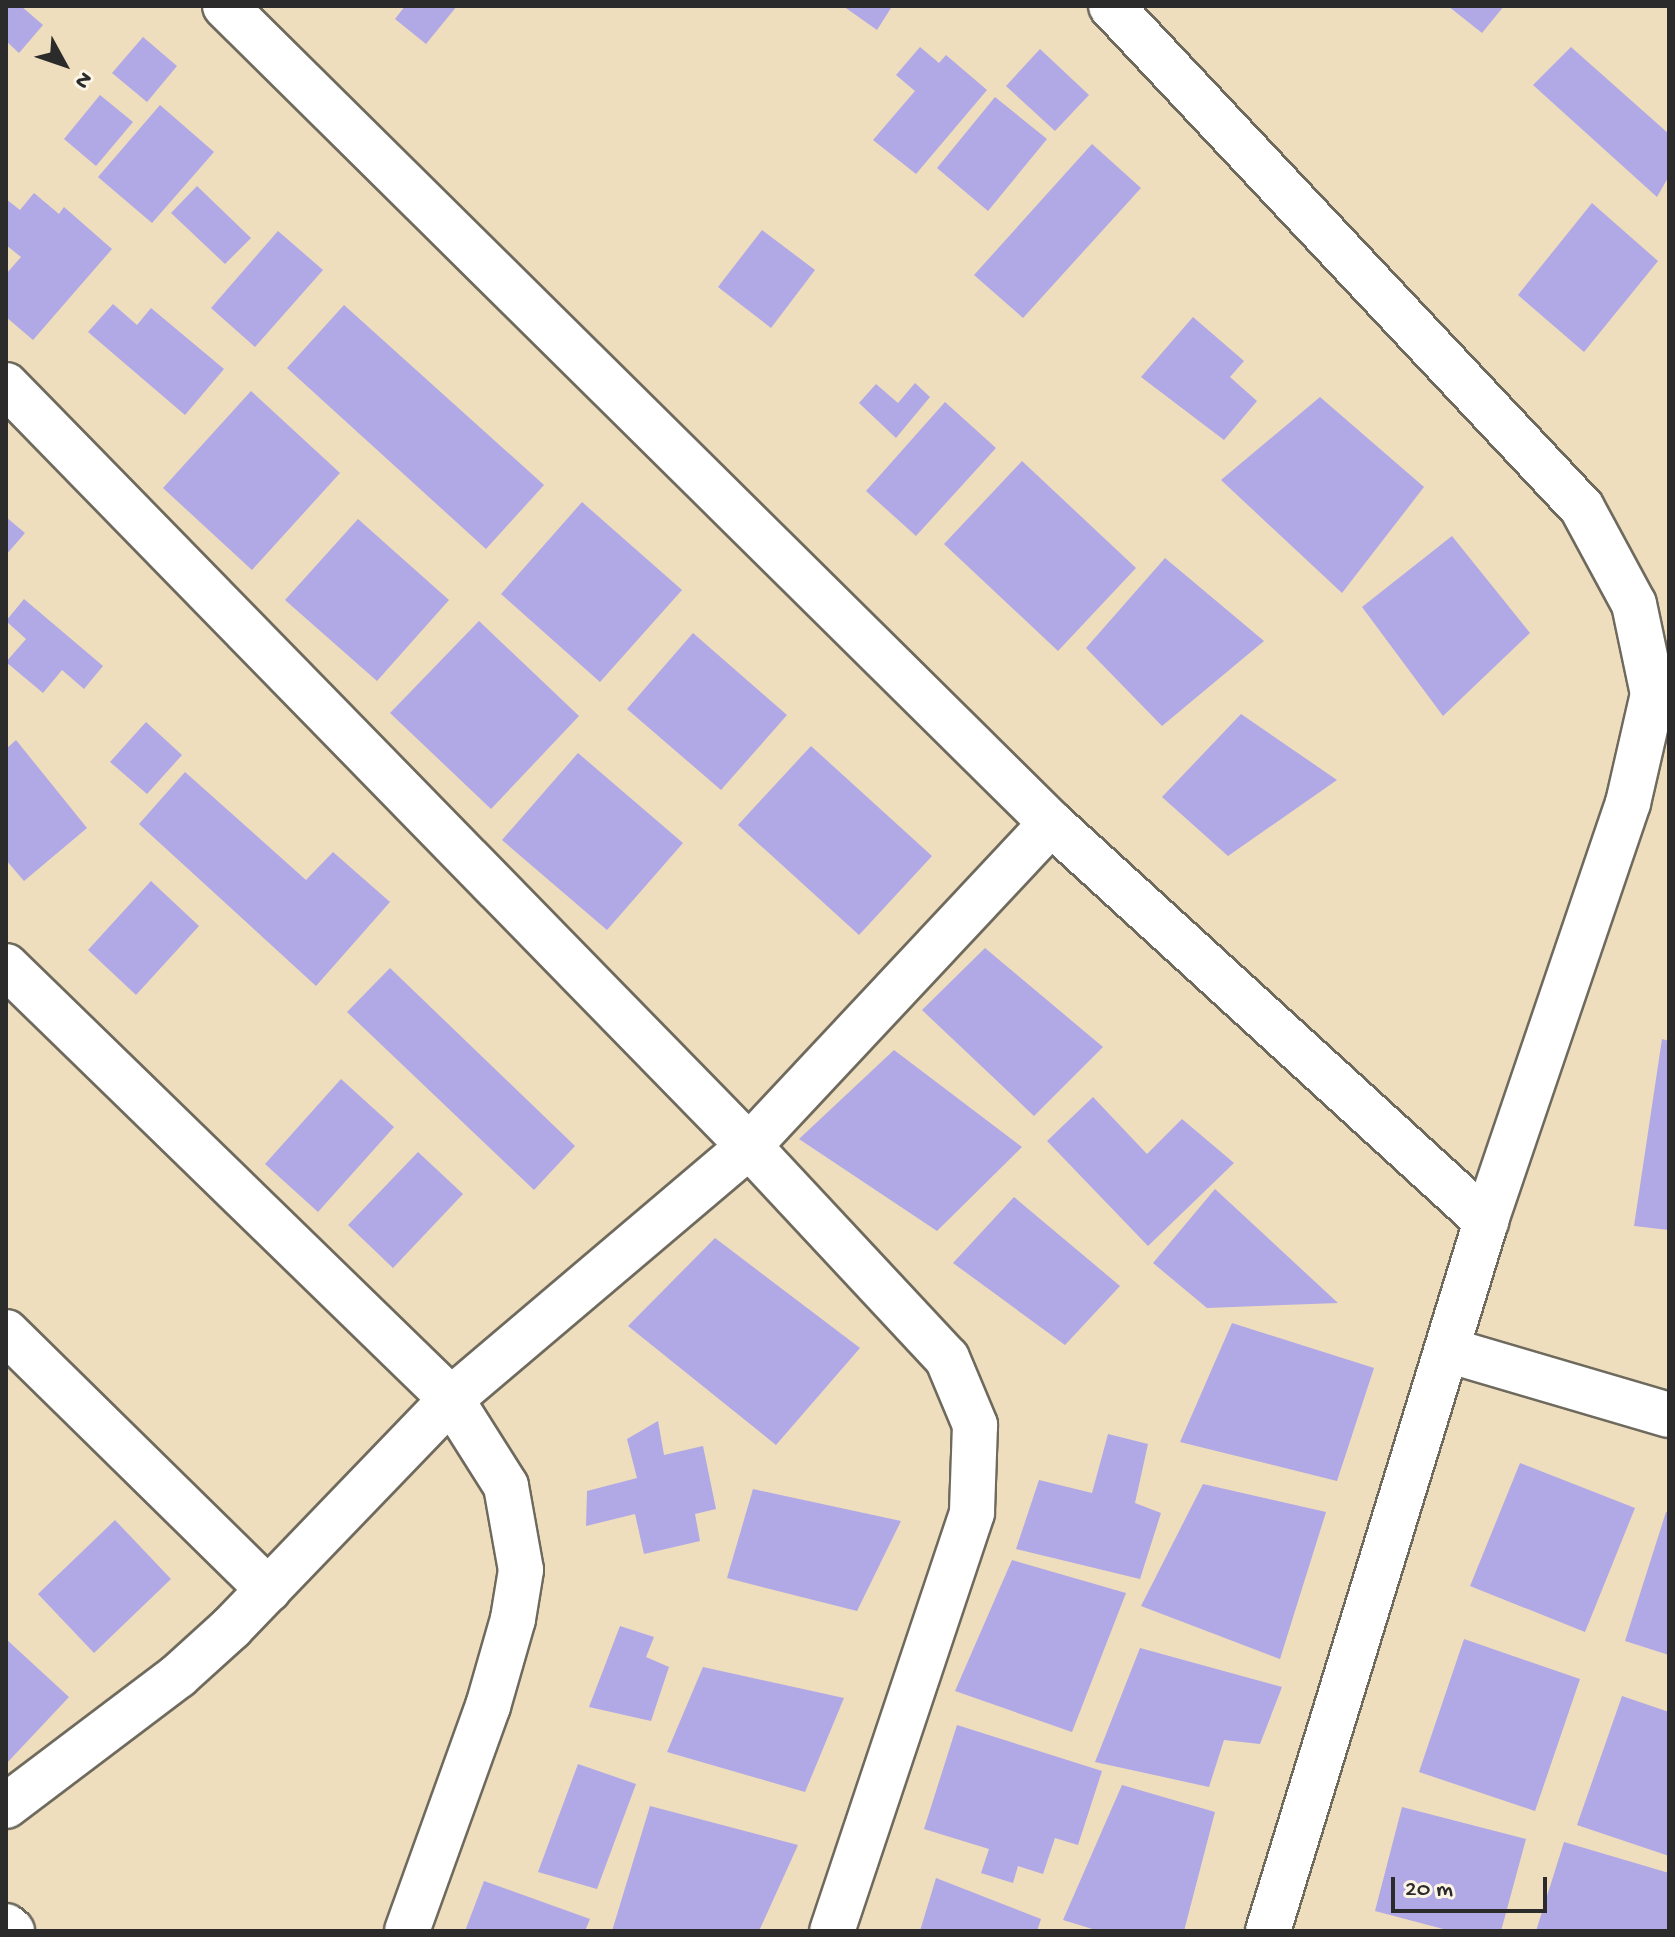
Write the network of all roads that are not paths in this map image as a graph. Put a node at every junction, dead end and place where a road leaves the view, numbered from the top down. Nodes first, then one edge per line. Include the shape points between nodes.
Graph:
1 (225, 6) edge
2 (1111, 6) edge
3 (6, 385) edge
4 (1661, 693) edge
5 (1051, 823) junction
6 (6, 966) edge
7 (749, 1146) junction
8 (1486, 1221) junction
9 (6, 1332) edge
10 (1448, 1350) junction
11 (451, 1399) junction
12 (1669, 1415) edge
13 (269, 1590) junction
14 (6, 1806) edge
15 (6, 1926) edge
16 (12, 1931) edge
17 (407, 1931) edge
18 (832, 1931) edge
19 (1268, 1931) edge

1 - 5 street
2 - 4 street via 1582,508 1634,604
3 - 7 street
4 - 8 street
5 - 7 street
5 - 8 street
6 - 11 street
7 - 11 street
7 - 18 street via 947,1358 975,1425 972,1513
8 - 10 street
9 - 13 street
10 - 12 street
10 - 19 street
11 - 13 street
11 - 17 street via 506,1486 521,1570 488,1706
13 - 14 street via 178,1676
15 - 16 street

